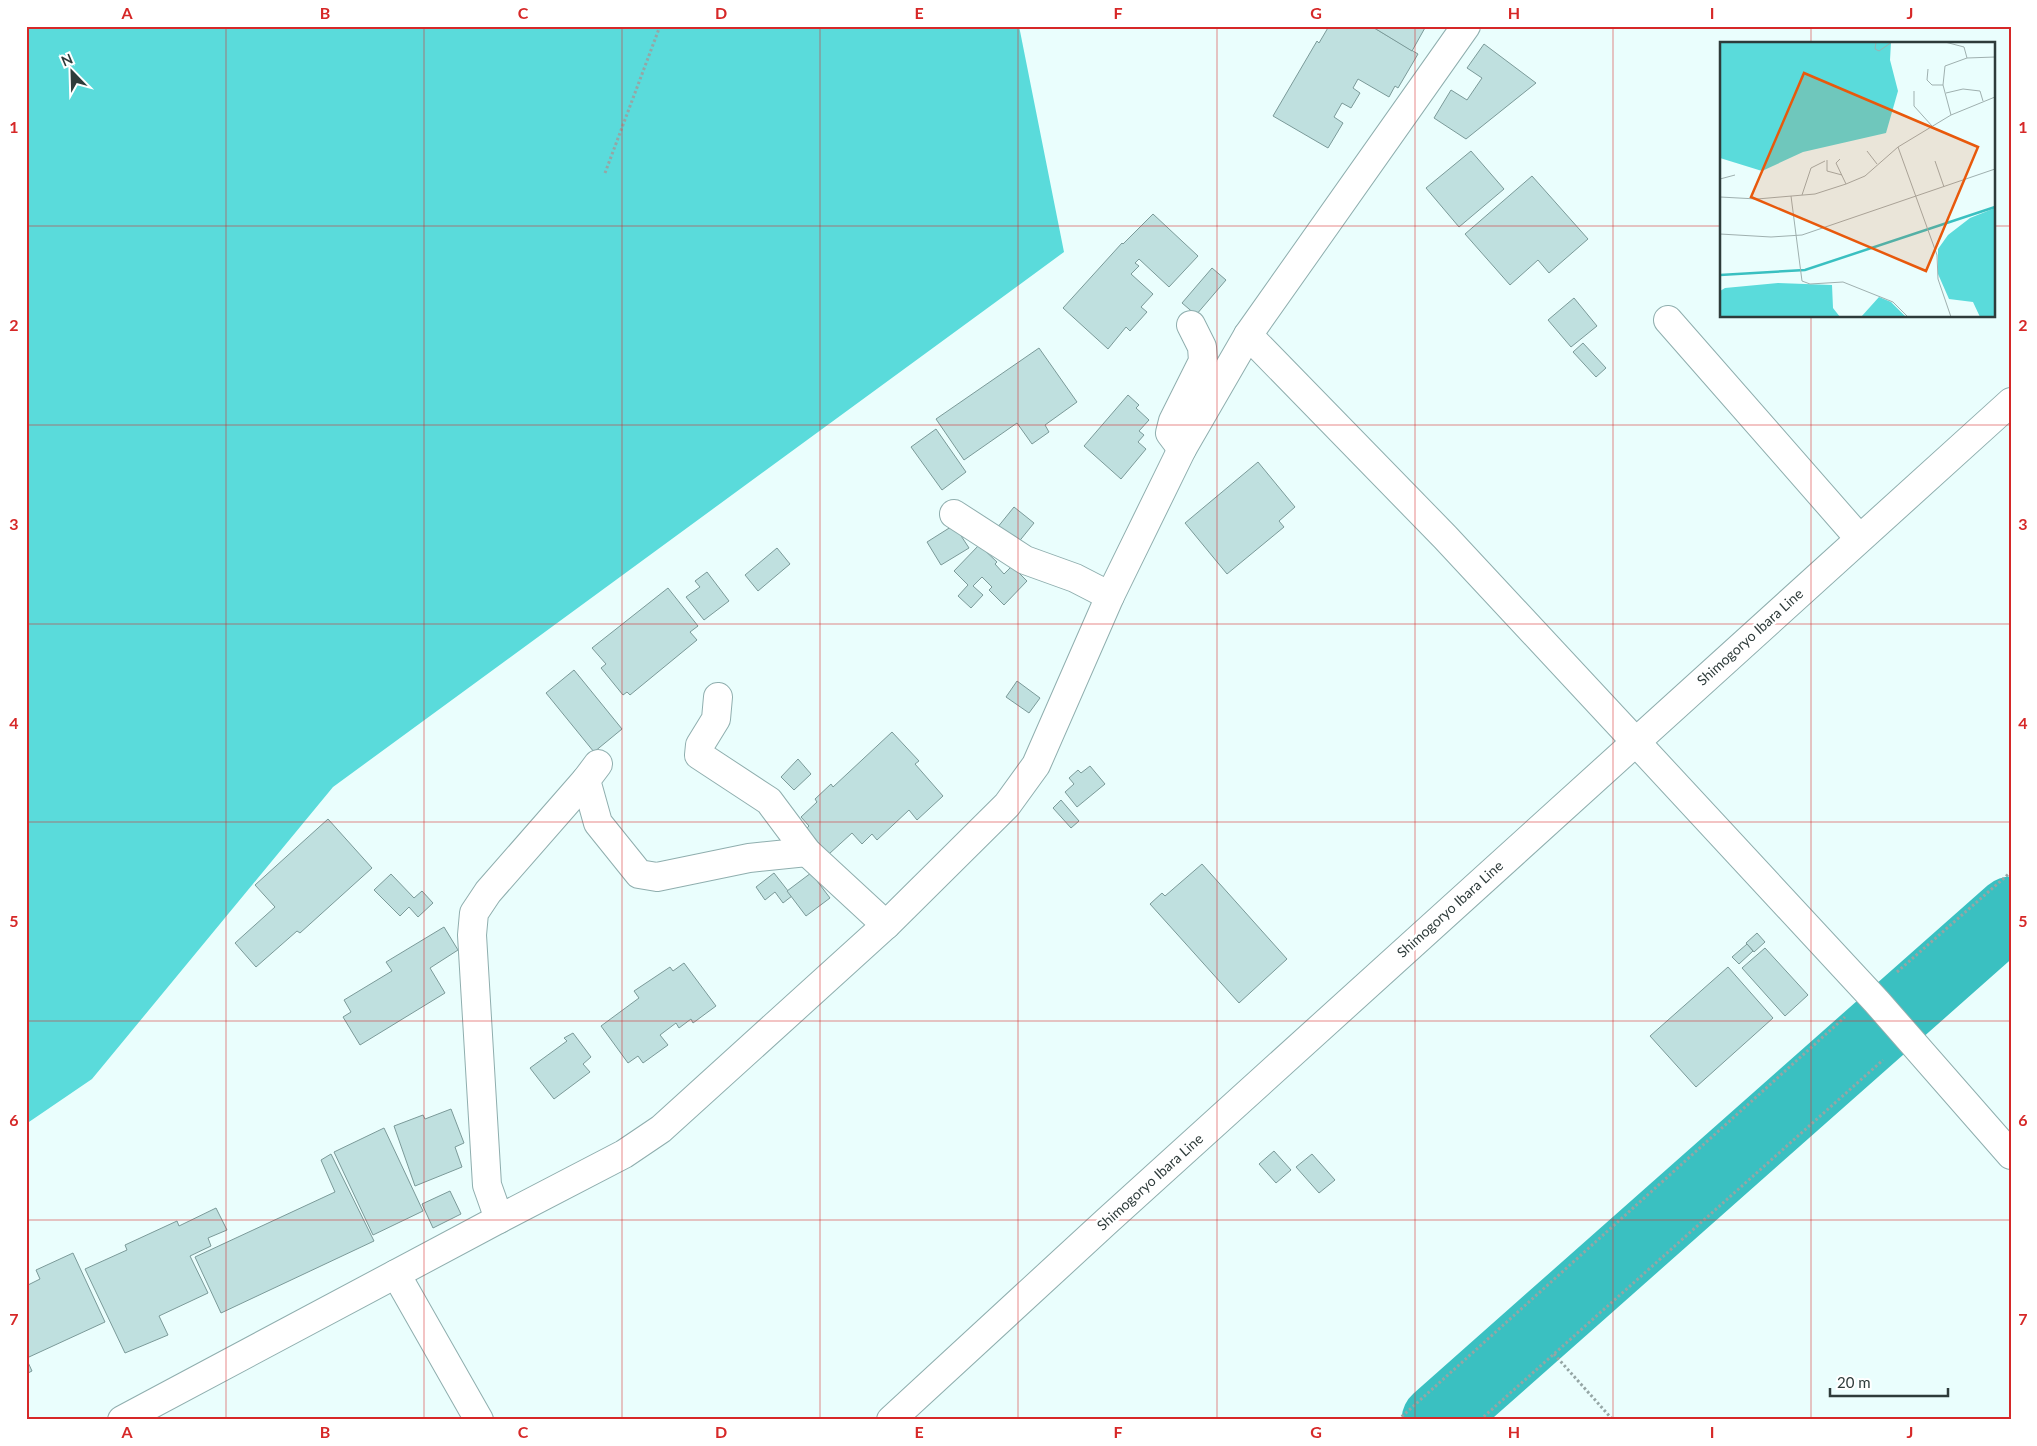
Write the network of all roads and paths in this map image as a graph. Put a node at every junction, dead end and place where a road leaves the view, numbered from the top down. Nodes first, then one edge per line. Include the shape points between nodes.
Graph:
1 (660, 26) edge
2 (1466, 26) edge
3 (605, 173) dead end
4 (1668, 320) dead end
5 (1191, 325) dead end
6 (1248, 335) junction
7 (2011, 402) edge
8 (1182, 449) junction
9 (954, 514) dead end
10 (1859, 538) junction
11 (1110, 596) junction
12 (718, 697) dead end
13 (1635, 741) junction
14 (807, 852) junction
15 (2011, 872) edge
16 (886, 925) junction
17 (1873, 999) junction
18 (1905, 1035) junction
19 (2011, 1155) edge
20 (499, 1219) junction
21 (396, 1274) junction
22 (1554, 1354) junction
23 (122, 1420) edge
24 (479, 1420) edge
25 (891, 1420) edge
26 (1398, 1420) edge
27 (1480, 1420) edge
28 (1613, 1420) edge

1 - 3 path
2 - 6 street
4 - 10 street
5 - 8 street via 1202,347 1203,361 1170,433
6 - 8 street
6 - 13 street via 1445,536
7 - 10 street, Shimogoryo Ibara Line
8 - 11 street
9 - 11 street via 1024,560 1076,578
10 - 13 street, Shimogoryo Ibara Line
11 - 16 street via 1036,765 1007,805
12 - 14 street via 716,719 700,745 699,755 769,801
13 - 17 street
13 - 25 street, Shimogoryo Ibara Line
14 - 16 street
14 - 20 street via 749,858 657,877 638,874 598,823 592,772 488,892 474,913 472,935 487,1185
15 - 17 path
16 - 20 street via 661,1129 624,1154
17 - 18 street
17 - 26 path
18 - 19 street
18 - 22 path
20 - 21 street
21 - 23 street
21 - 24 street
22 - 27 path
22 - 28 path

